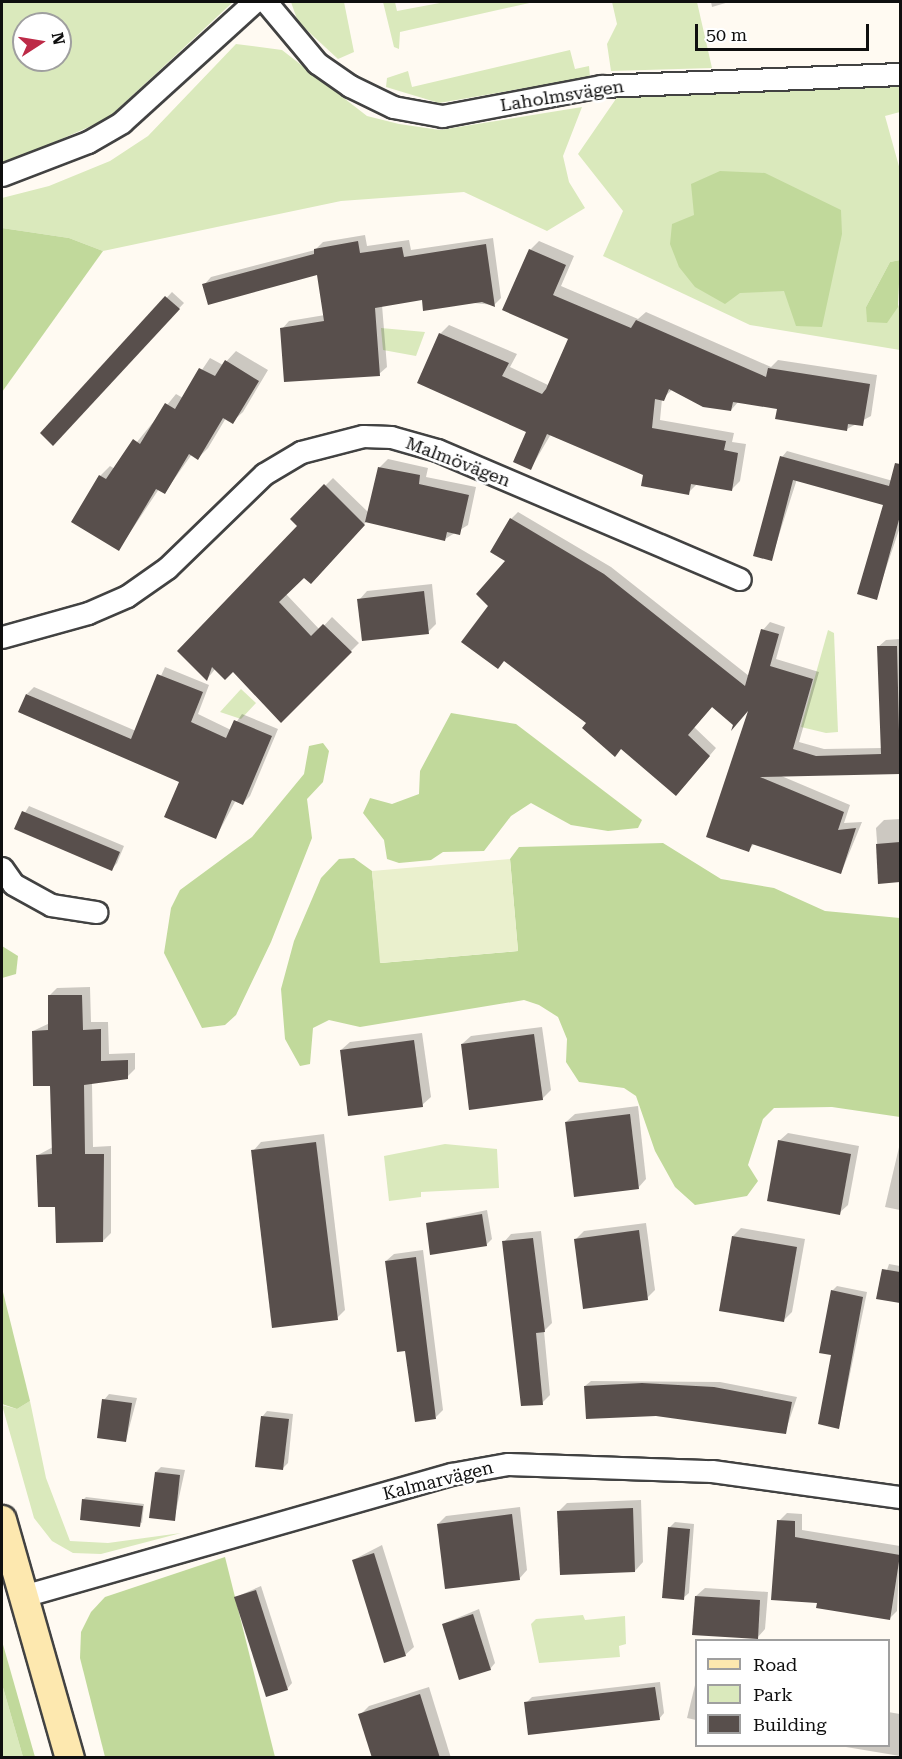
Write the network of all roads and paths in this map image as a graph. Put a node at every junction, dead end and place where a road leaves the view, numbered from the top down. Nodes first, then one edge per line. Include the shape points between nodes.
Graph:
1 (254, 2) edge
2 (266, 2) edge
3 (900, 74) edge
4 (2, 175) edge
5 (740, 579) dead end
6 (2, 637) edge
7 (2, 868) edge
8 (96, 912) dead end
9 (900, 1497) edge
10 (2, 1520) edge
11 (23, 1596) junction
12 (70, 1758) edge

1 - 4 street via 122,122 88,142
2 - 3 street, Laholmsvägen via 317,63 350,86 393,107 442,116 601,86
5 - 6 street, Malmövägen via 437,450 391,437 363,436 301,452 264,474 168,568 127,596 88,613
7 - 8 street via 13,884 51,905
9 - 11 street, Kalmarvägen via 712,1471 508,1464 451,1474
10 - 11 street
11 - 12 street

